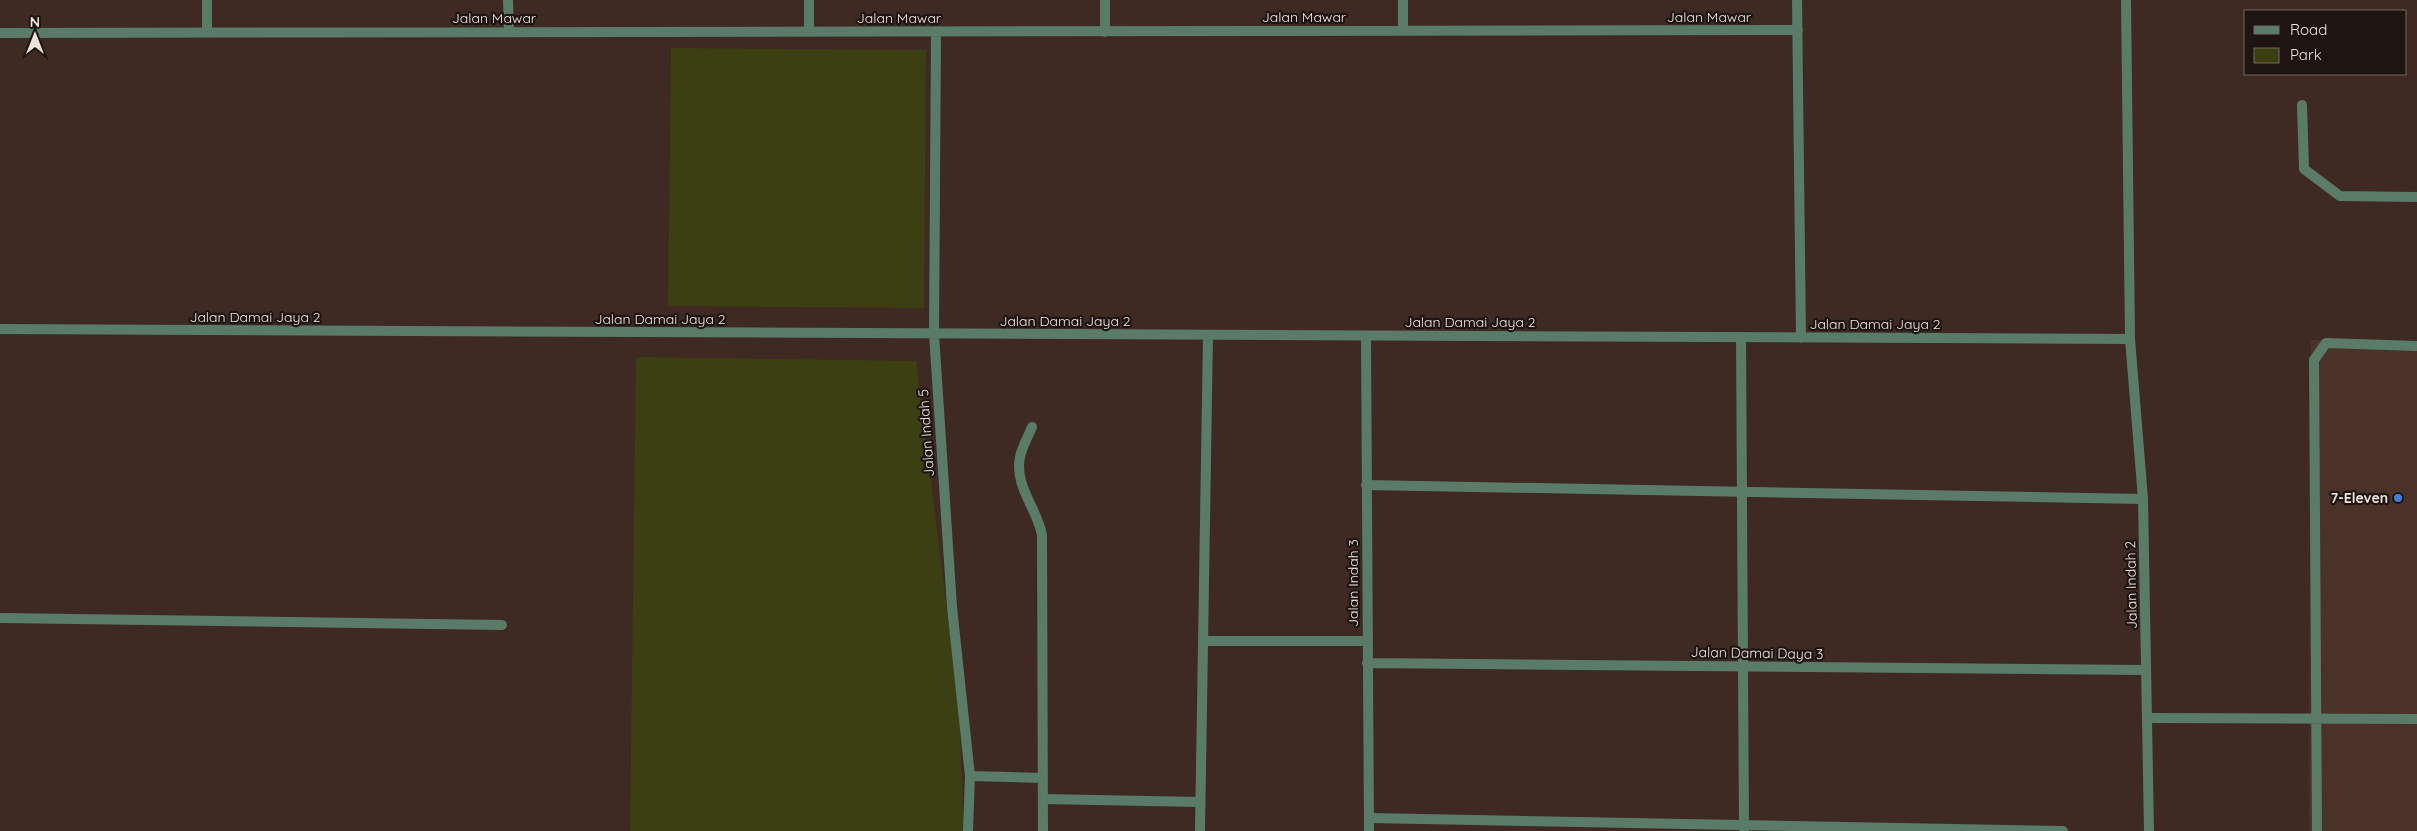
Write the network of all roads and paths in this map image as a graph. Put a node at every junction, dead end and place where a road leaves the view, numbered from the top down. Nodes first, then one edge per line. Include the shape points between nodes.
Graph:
1 (207, 0) edge
2 (508, 0) edge
3 (809, 0) edge
4 (1105, 0) edge
5 (1403, 0) edge
6 (1797, 0) edge
7 (2126, 0) edge
8 (1798, 30) junction
9 (1403, 31) junction
10 (0, 32) edge
11 (207, 32) junction
12 (509, 32) junction
13 (809, 32) junction
14 (936, 32) junction
15 (1105, 32) junction
16 (2302, 105) dead end
17 (2417, 197) edge
18 (0, 330) edge
19 (934, 334) junction
20 (1208, 335) junction
21 (1366, 336) junction
22 (1741, 337) junction
23 (1801, 338) junction
24 (2130, 339) junction
25 (2417, 346) edge
26 (1032, 427) dead end
27 (1366, 485) junction
28 (1742, 493) junction
29 (2143, 499) junction
30 (0, 618) edge
31 (502, 625) dead end
32 (1205, 641) junction
33 (1367, 641) junction
34 (1367, 663) junction
35 (1743, 666) junction
36 (2146, 670) junction
37 (2147, 718) junction
38 (2317, 719) junction
39 (2417, 719) edge
40 (970, 776) junction
41 (1042, 778) junction
42 (1043, 799) junction
43 (1200, 802) junction
44 (1369, 818) junction
45 (1744, 828) edge
46 (968, 831) edge
47 (1043, 831) edge
48 (1200, 831) edge
49 (1369, 831) edge
50 (2063, 831) edge
51 (2149, 831) edge
52 (2317, 831) edge

1 - 11 street
2 - 12 street
3 - 13 street
4 - 15 street
5 - 9 street
6 - 8 street
7 - 24 street, Jalan Indah 2
8 - 9 street, Jalan Mawar
8 - 23 street
9 - 15 street, Jalan Mawar
10 - 11 street, Jalan Mawar
11 - 12 street, Jalan Mawar
12 - 13 street, Jalan Mawar
13 - 14 street, Jalan Mawar
14 - 15 street, Jalan Mawar
14 - 19 street, Jalan Indah 5
16 - 17 street via 2304,169 2340,196
18 - 19 street, Jalan Damai Jaya 2
19 - 20 street, Jalan Damai Jaya 2
19 - 40 street, Jalan Indah 5 via 952,607
20 - 21 street, Jalan Damai Jaya 2
20 - 32 street
21 - 22 street, Jalan Damai Jaya 2
21 - 27 street, Jalan Indah 3
22 - 23 street, Jalan Damai Jaya 2
22 - 28 street
23 - 24 street, Jalan Damai Jaya 2
24 - 29 street, Jalan Indah 2
25 - 38 street via 2326,343 2314,360
26 - 41 street via 1020,456 1019,472 1022,488 1040,522 1042,536
27 - 28 street
27 - 33 street, Jalan Indah 3
28 - 29 street
28 - 35 street
29 - 36 street, Jalan Indah 2
30 - 31 street
32 - 33 street
32 - 43 street
33 - 34 street, Jalan Indah 3
34 - 35 street, Jalan Damai Daya 3
34 - 44 street, Jalan Indah 3
35 - 36 street, Jalan Damai Daya 3
35 - 45 street
36 - 37 street, Jalan Indah 2
37 - 38 street
37 - 51 street, Jalan Indah 2
38 - 39 street
38 - 52 street
40 - 41 street
40 - 46 street, Jalan Indah 5
41 - 42 street
42 - 43 street
42 - 47 street
43 - 48 street
44 - 45 street
44 - 49 street, Jalan Indah 3
45 - 50 street

